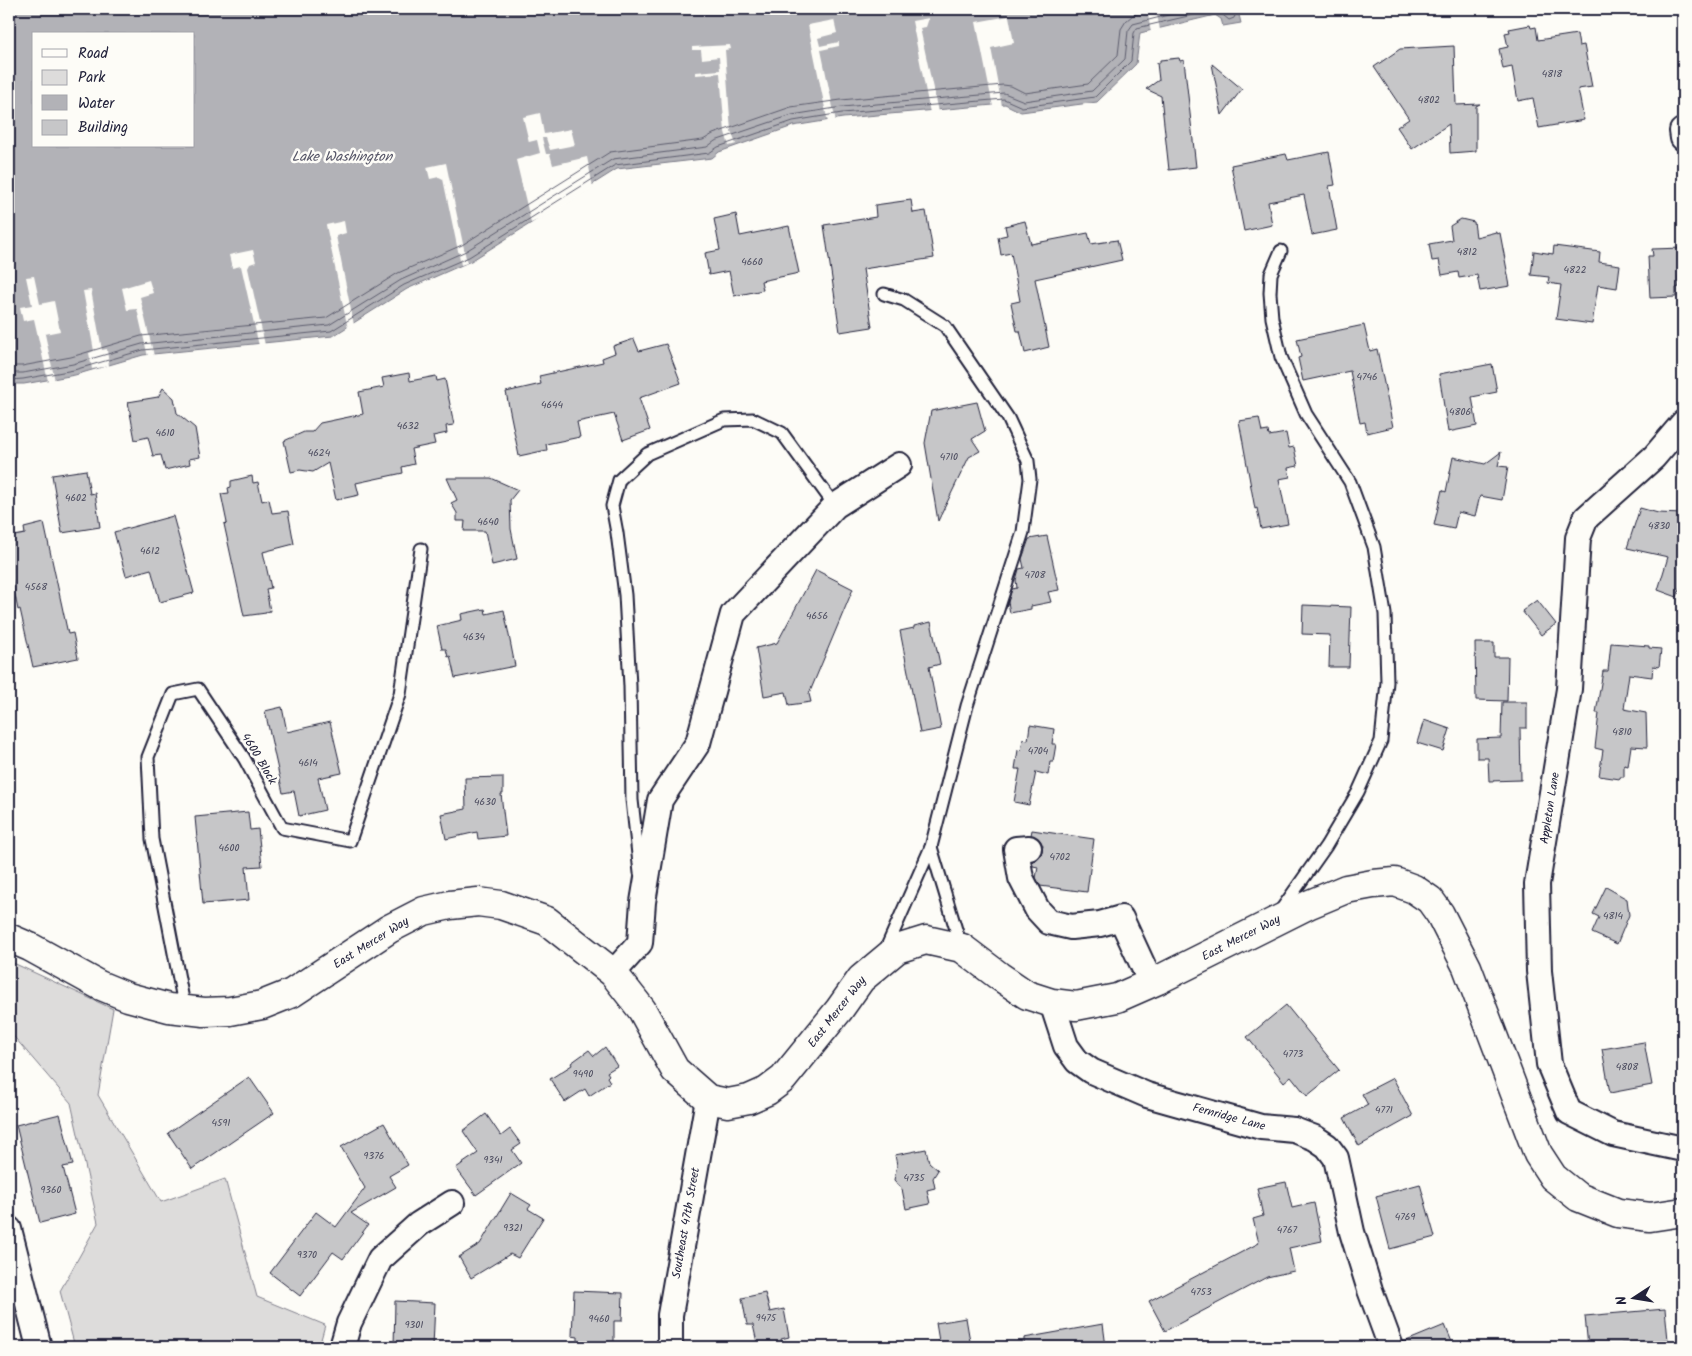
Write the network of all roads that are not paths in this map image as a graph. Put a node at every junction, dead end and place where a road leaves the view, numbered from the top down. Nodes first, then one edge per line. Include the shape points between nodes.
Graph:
1 (1281, 251) dead end
2 (884, 294) dead end
3 (1683, 423) edge
4 (898, 465) dead end
5 (835, 506) junction
6 (421, 549) dead end
7 (930, 847) junction
8 (1029, 848) dead end
9 (643, 902) junction
10 (1273, 922) junction
11 (9, 938) edge
12 (962, 948) junction
13 (879, 964) junction
14 (614, 973) junction
15 (1151, 983) junction
16 (1052, 1003) junction
17 (185, 1010) junction
18 (708, 1098) junction
19 (1683, 1149) edge
20 (452, 1203) dead end
21 (1683, 1212) edge
22 (9, 1229) edge
23 (39, 1347) edge
24 (342, 1347) edge
25 (670, 1347) edge
26 (1391, 1347) edge

1 - 10 lane via 1271,274 1270,293 1281,357 1306,414 1350,482 1374,547 1385,614 1386,682 1381,740 1358,792 1326,846
2 - 7 lane via 904,300 945,326 1008,418 1028,461 1030,479 1024,532 968,706
3 - 19 street, Appleton Lane via 1654,458 1586,518 1581,528 1569,689 1537,884 1539,971 1549,1064 1569,1112 1613,1134
4 - 5 street
5 - 9 street via 733,614 698,743 660,800
5 - 9 lane via 782,434 753,418 724,420 648,454 619,480 612,506 625,596 632,800
6 - 17 lane, 4600 Block via 400,694 350,841 282,828 244,758 198,689 172,694 148,757 152,839
7 - 12 lane
7 - 13 lane
8 - 15 street via 1016,849 1021,878 1037,909 1049,922 1070,927 1121,918
9 - 14 street via 640,943
10 - 15 street, East Mercer Way
10 - 21 street, East Mercer Way via 1346,888 1395,882 1414,888 1430,900 1440,914 1467,967 1538,1154 1553,1177 1578,1197 1618,1213 1650,1217
11 - 17 street, East Mercer Way via 30,946 99,985 169,1008
12 - 13 street, East Mercer Way via 926,940 897,948
12 - 16 street, East Mercer Way via 1027,994
13 - 18 street, East Mercer Way via 861,978 783,1079 748,1099 728,1103
14 - 17 street, East Mercer Way via 547,921 501,905 478,902 424,911 389,929 292,993 262,1005 230,1011
14 - 18 street, East Mercer Way via 642,1010 675,1070
15 - 16 street, East Mercer Way via 1117,998 1084,1005
16 - 26 street, Fernridge Lane via 1066,1046 1077,1061 1091,1071 1147,1095 1261,1127 1294,1130 1327,1146 1336,1158 1352,1232
18 - 25 street, Southeast 47th Street via 670,1315
20 - 24 street via 419,1224 380,1259 349,1323
22 - 23 street

